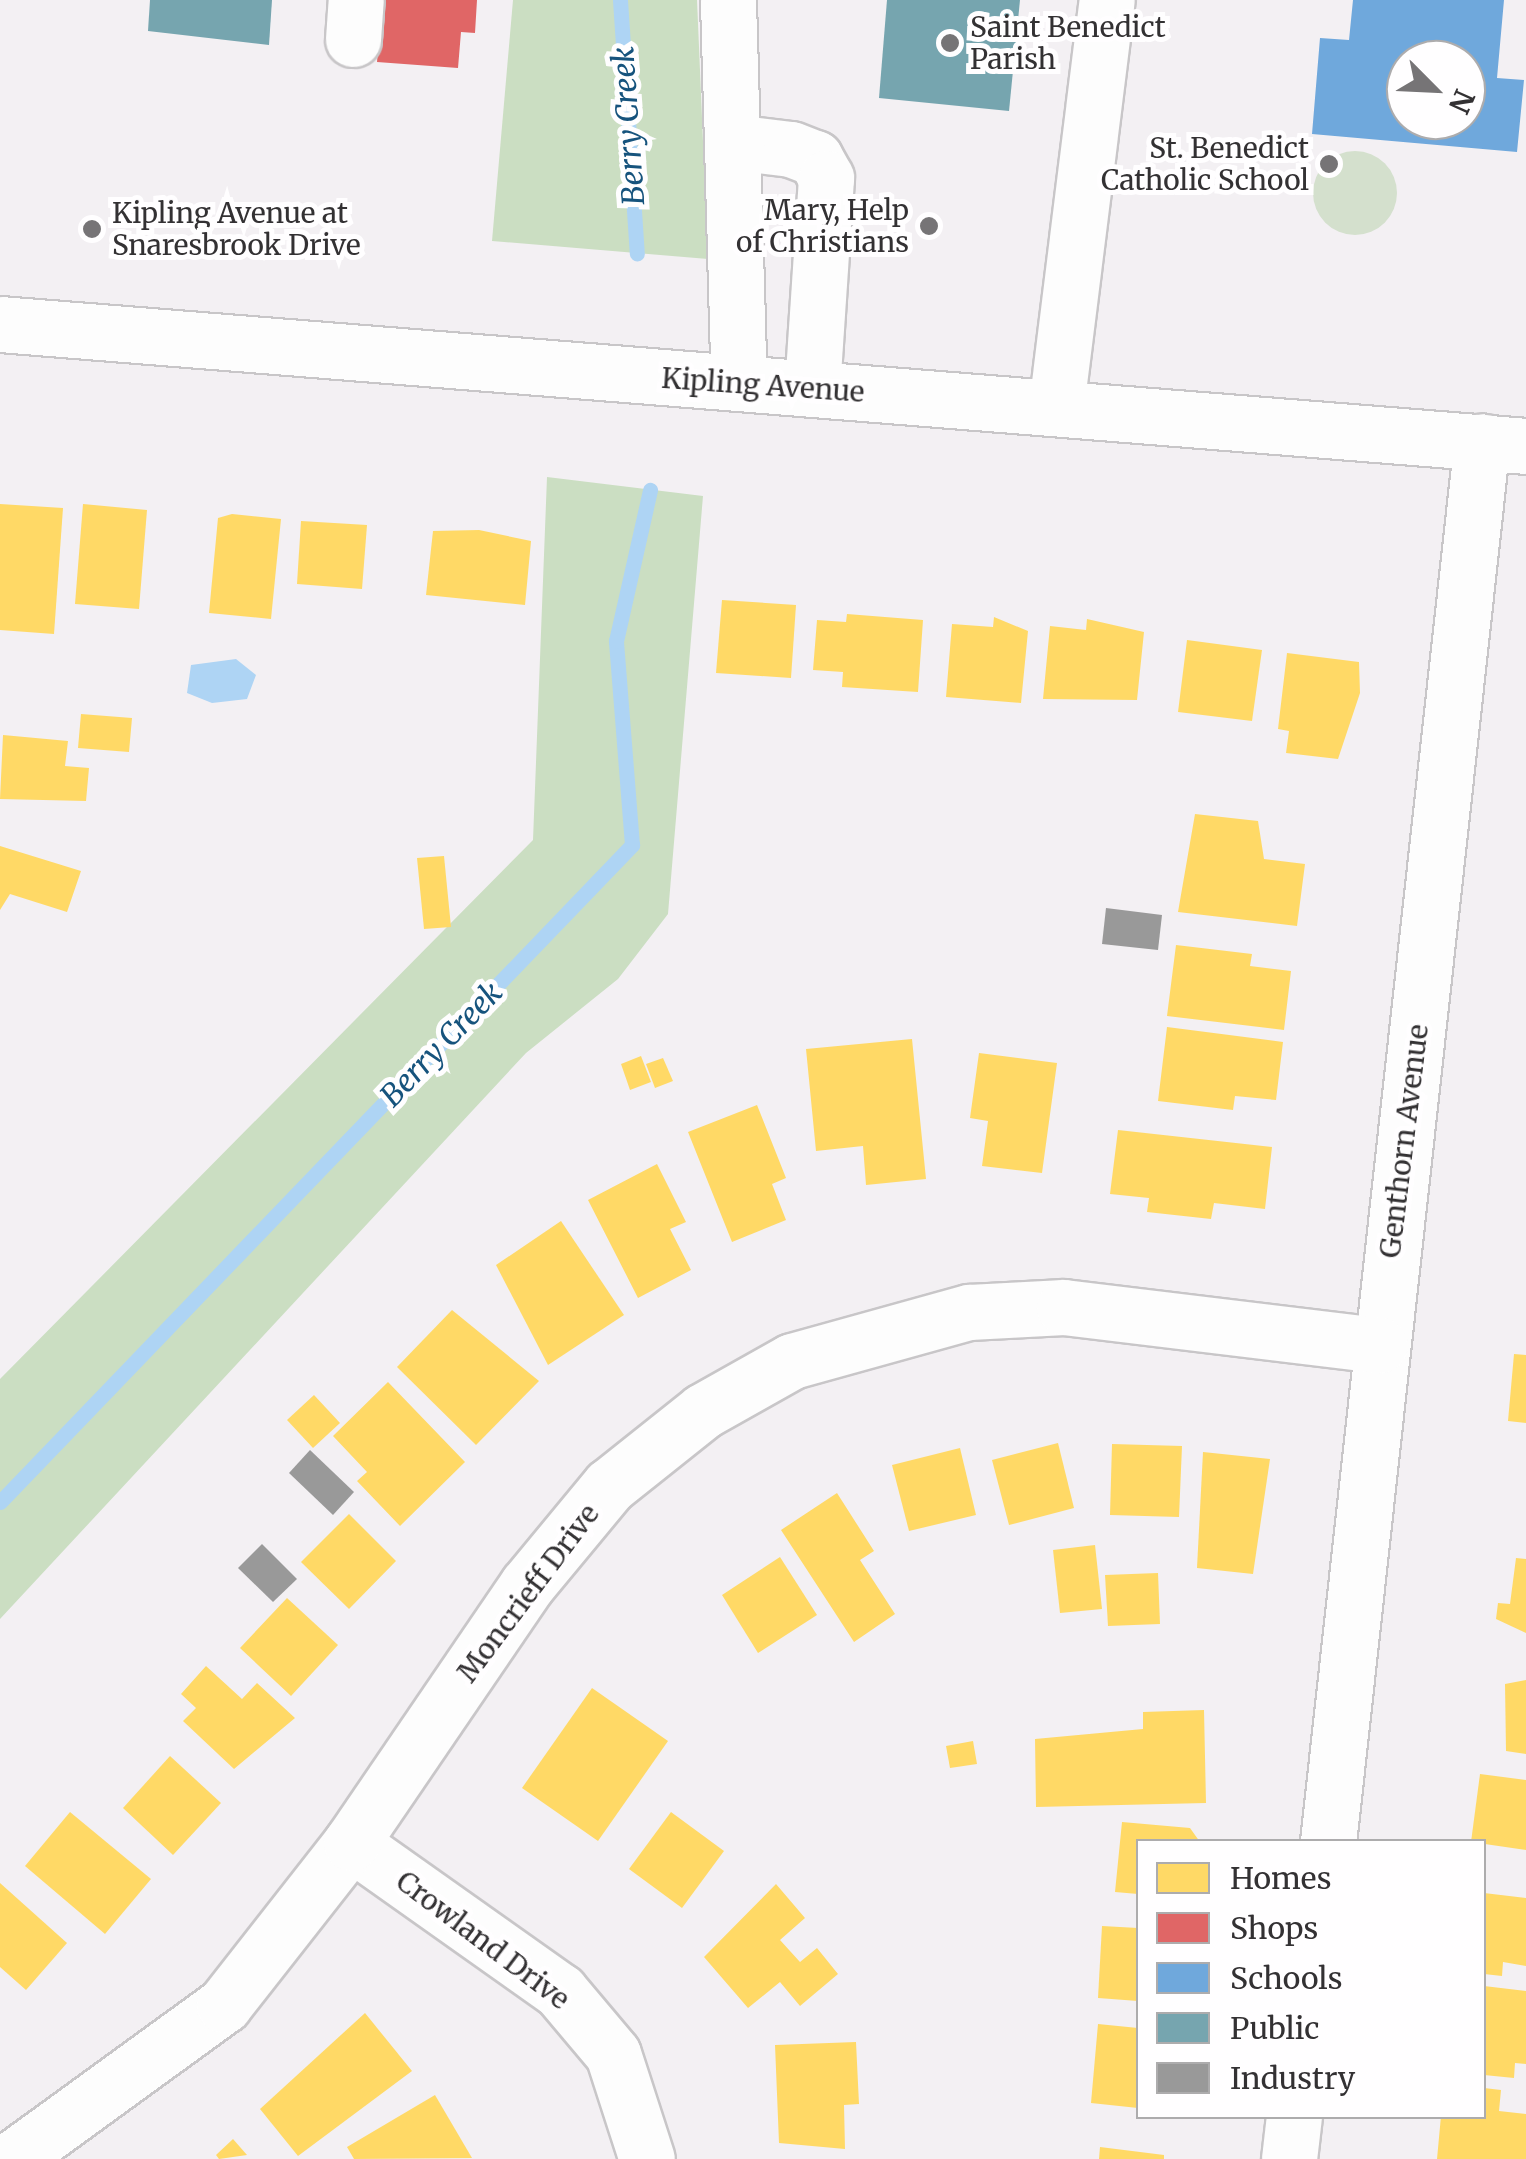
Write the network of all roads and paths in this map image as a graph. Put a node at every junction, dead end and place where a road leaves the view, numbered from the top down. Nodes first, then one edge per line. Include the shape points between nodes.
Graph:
1 (728, 0) edge
2 (1107, 0) edge
3 (732, 142) junction
4 (0, 324) edge
5 (729, 382) junction
6 (812, 388) junction
7 (1056, 407) junction
8 (1504, 443) edge
9 (1380, 1345) junction
10 (1328, 1839) edge
11 (350, 1843) junction
12 (1294, 2119) edge
13 (9, 2152) edge
14 (647, 2159) edge
15 (1289, 2159) edge

1 - 3 street
2 - 7 street
3 - 5 street
3 - 6 street via 814,158 826,178
4 - 5 street, Kipling Avenue
5 - 6 street, Kipling Avenue
6 - 7 street, Kipling Avenue
7 - 8 street, Kipling Avenue
8 - 9 street, Genthorn Avenue
9 - 10 street, Genthorn Avenue
9 - 11 street, Moncrieff Drive via 1064,1306 969,1312 792,1361 703,1411 609,1486 527,1585
11 - 13 street, Moncrieff Drive via 224,2005
11 - 14 street, Crowland Drive via 560,1991 613,2054
12 - 15 street

